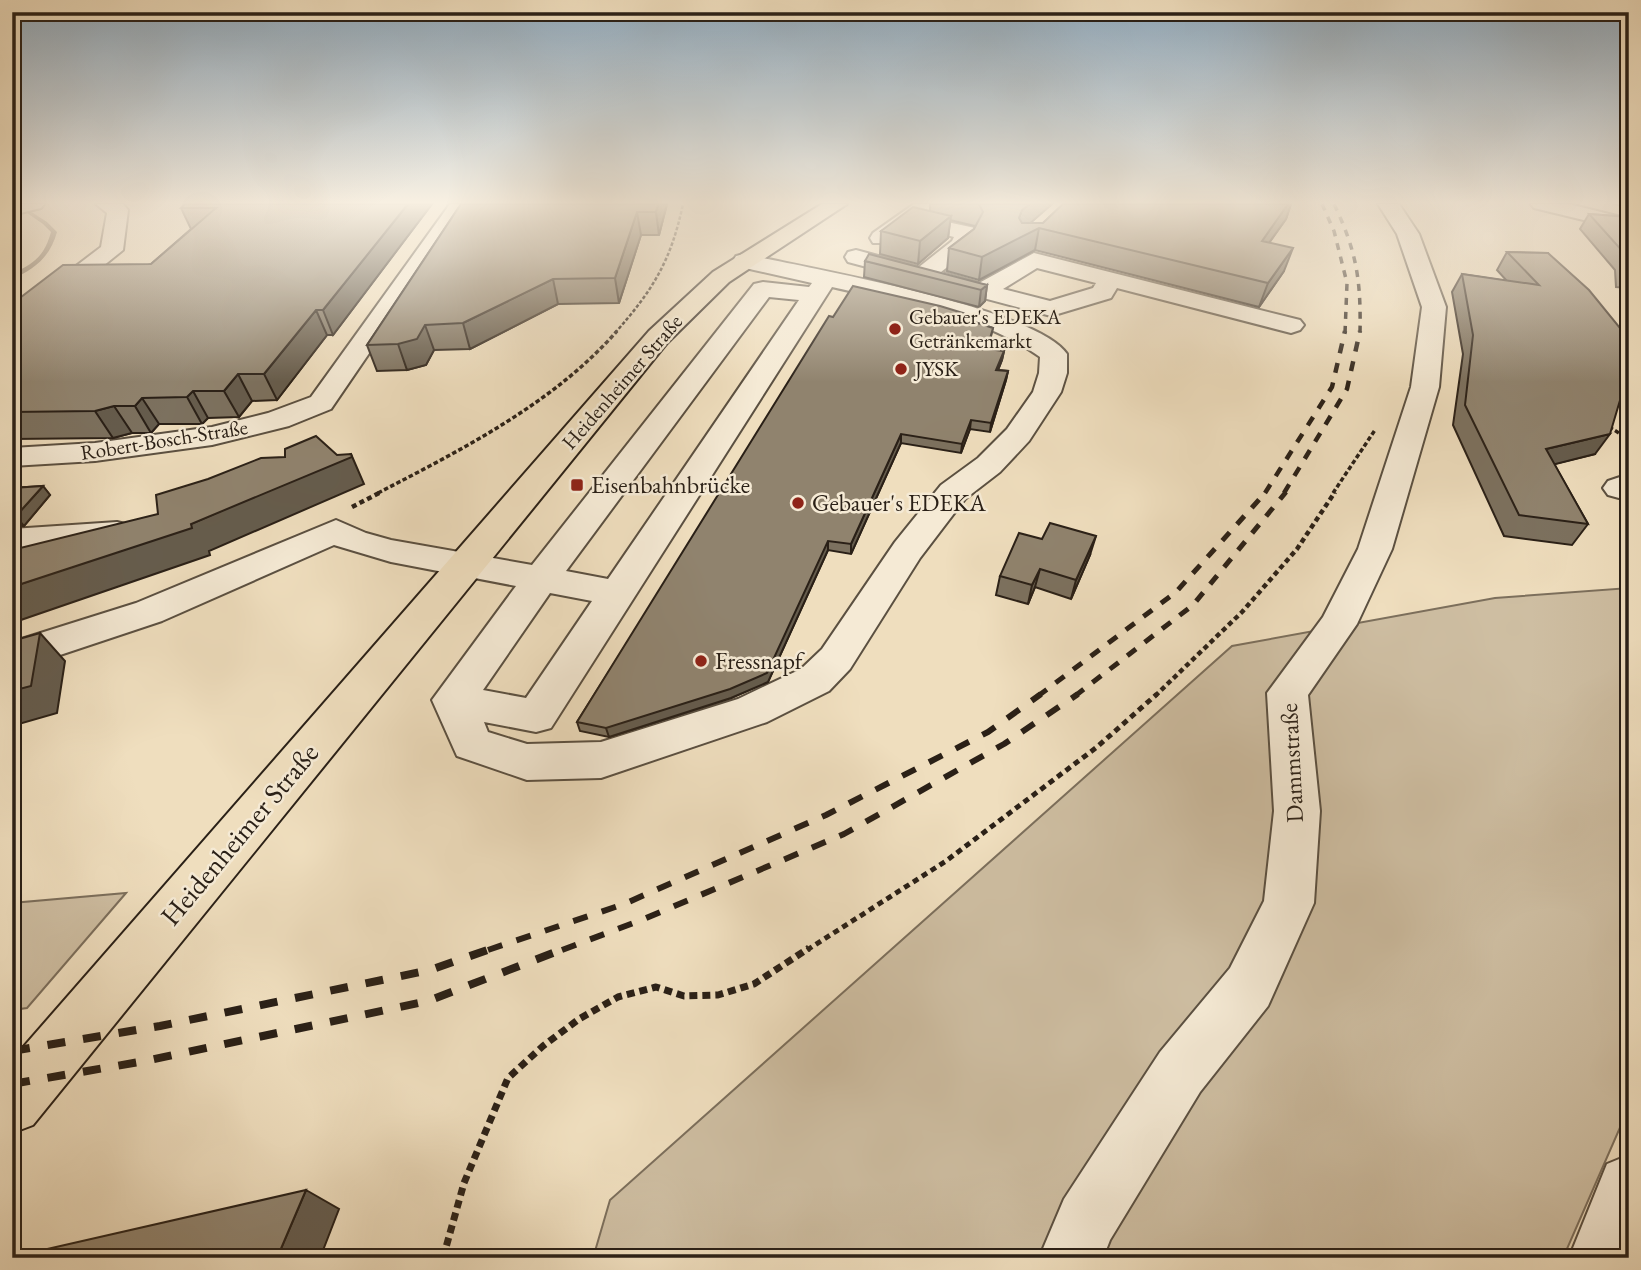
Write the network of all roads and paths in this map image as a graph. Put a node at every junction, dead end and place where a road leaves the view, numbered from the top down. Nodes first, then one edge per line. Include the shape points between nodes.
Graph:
1 (93, 263) edge
2 (419, 263) edge
3 (666, 263) edge
4 (741, 263) edge
5 (751, 263) edge
6 (849, 263) edge
7 (881, 263) edge
8 (938, 263) edge
9 (1029, 263) edge
10 (1046, 263) edge
11 (1418, 263) edge
12 (924, 274) junction
13 (1110, 280) junction
14 (821, 287) junction
15 (984, 290) junction
16 (17, 321) edge
17 (1291, 325) dead end
18 (1601, 422) edge
19 (1368, 439) dead end
20 (1629, 439) edge
21 (12, 457) edge
22 (349, 509) dead end
23 (117, 533) edge
24 (12, 540) edge
25 (468, 565) junction
26 (540, 580) junction
27 (617, 593) junction
28 (12, 657) edge
29 (453, 700) junction
30 (12, 1104) edge
31 (1629, 1186) edge
32 (443, 1258) edge
33 (1071, 1258) edge
34 (1601, 1258) edge

1 - 16 street
2 - 21 street, Robert-Bosch-Straße via 321,403 220,436 62,457
3 - 22 path via 619,328 574,371 473,442
4 - 25 main road, Heidenheimer Straße via 696,298 658,337
5 - 14 street
6 - 14 street
7 - 12 street
8 - 12 street
9 - 15 street
10 - 13 street
11 - 33 street, Dammstraße via 1434,307 1425,387 1375,549 1338,624 1287,693 1297,811 1289,903 1249,987 1180,1072 1086,1221
12 - 15 street
13 - 15 street via 1102,293 1051,309
13 - 17 street
14 - 26 street via 763,289
14 - 27 street
14 - 29 street via 990,322 1041,342 1054,354 1047,392 1018,435 953,492 907,550 836,659 815,680 752,711 601,760 527,762 472,744
18 - 20 path
19 - 32 path via 1297,549 1242,612 1097,747 946,862 754,984 718,995 684,996 656,987 618,997 543,1046 508,1078 464,1183
23 - 24 street
25 - 26 street
25 - 28 street via 391,551 336,531 149,612
25 - 30 main road, Heidenheimer Straße
26 - 27 street
26 - 29 street
27 - 29 street via 536,716
31 - 34 street

